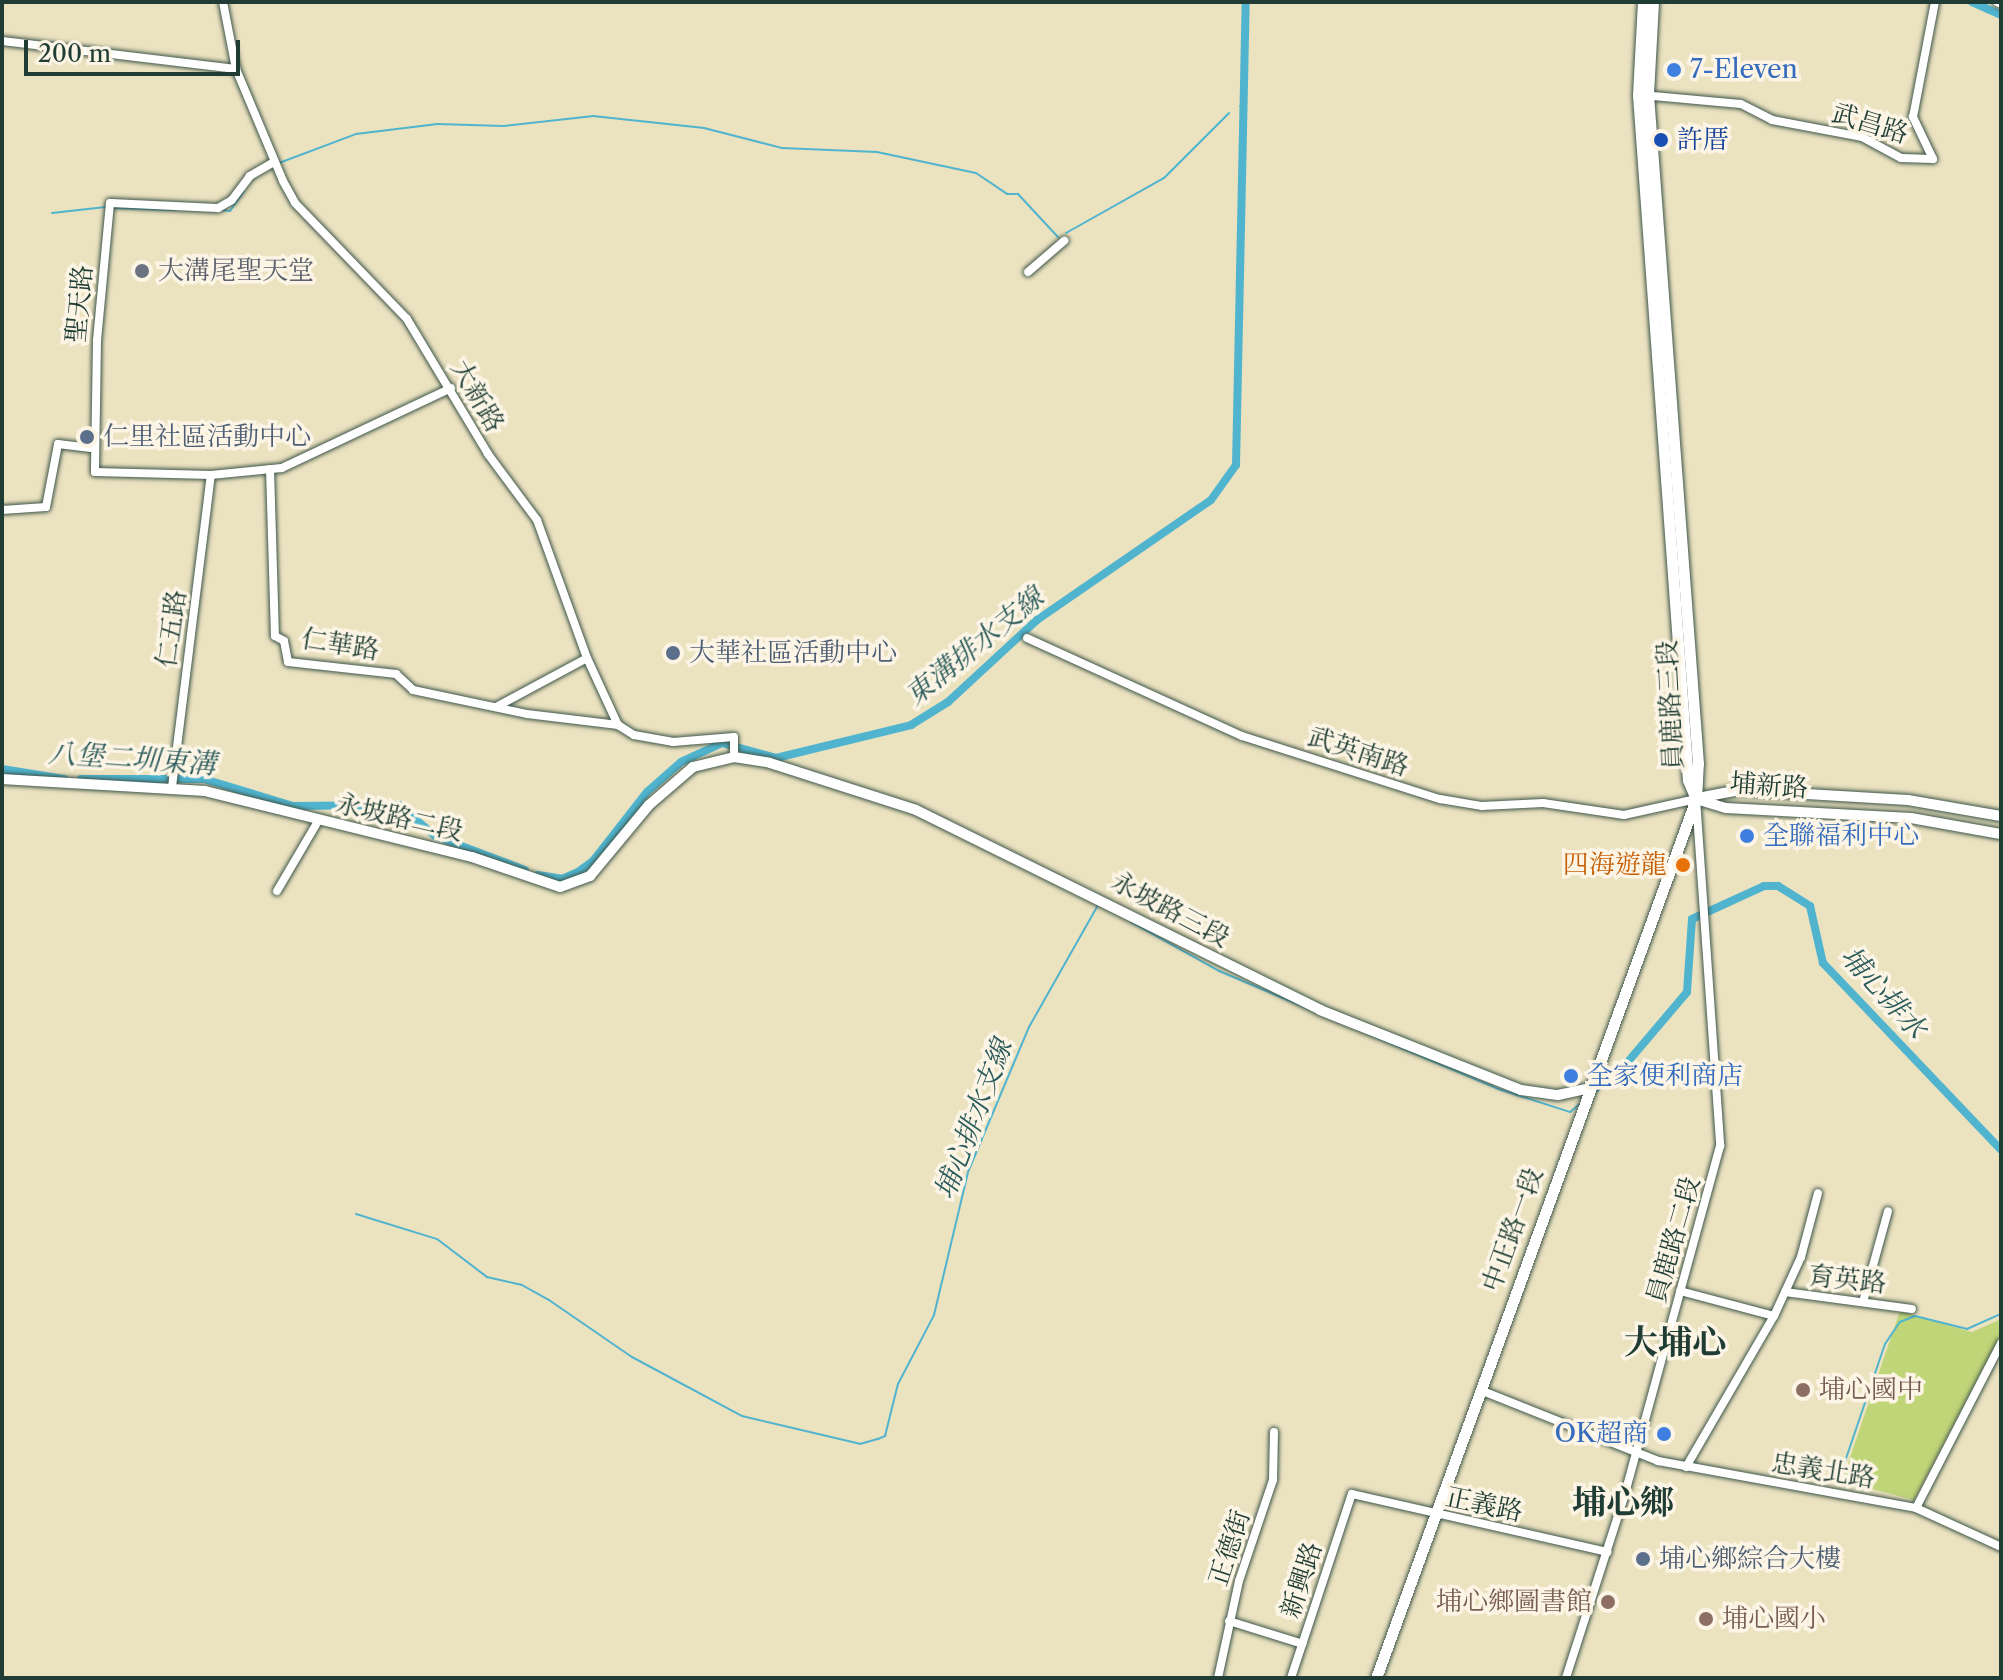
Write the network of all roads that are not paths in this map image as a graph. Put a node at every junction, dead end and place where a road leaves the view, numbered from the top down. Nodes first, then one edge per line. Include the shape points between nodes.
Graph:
1 (223, 2) edge
2 (1643, 2) edge
3 (1653, 2) edge
4 (1935, 2) edge
5 (2, 41) edge
6 (236, 69) junction
7 (1643, 94) junction
8 (274, 162) junction
9 (1064, 241) dead end
10 (1028, 272) dead end
11 (451, 388) junction
12 (93, 448) junction
13 (270, 469) junction
14 (211, 475) junction
15 (2, 510) edge
16 (1027, 638) dead end
17 (587, 658) junction
18 (496, 707) junction
19 (618, 725) junction
20 (734, 757) junction
21 (2, 779) edge
22 (172, 787) junction
23 (1696, 799) junction
24 (2001, 816) edge
25 (318, 821) junction
26 (2001, 834) edge
27 (277, 891) dead end
28 (1586, 1089) junction
29 (1818, 1193) dead end
30 (1888, 1211) dead end
31 (1680, 1291) junction
32 (1785, 1292) junction
33 (1863, 1302) junction
34 (1912, 1309) dead end
35 (1774, 1316) junction
36 (2001, 1343) edge
37 (1480, 1390) junction
38 (1274, 1432) dead end
39 (1633, 1451) junction
40 (1686, 1467) junction
41 (1352, 1494) joint
42 (1916, 1508) junction
43 (1435, 1515) junction
44 (2001, 1547) edge
45 (1607, 1552) junction
46 (1229, 1621) junction
47 (1303, 1644) junction
48 (1218, 1678) edge
49 (1291, 1678) edge
50 (1376, 1678) edge
51 (1566, 1678) edge

1 - 6 street, 大新路
2 - 7 main road, 員鹿路三段
3 - 7 main road, 員鹿路三段
4 - 7 street, 武昌路 via 1913,117 1933,159 1901,158 1862,137 1772,120 1741,104
5 - 6 street
6 - 8 street, 大新路
7 - 23 main road, 員鹿路三段 via 1688,780
8 - 11 street, 大新路 via 295,203 407,319
8 - 12 street, 聖天路 via 250,176 232,200 218,208 109,208
9 - 10 street
11 - 13 street
11 - 17 street, 大新路 via 488,454 537,520
12 - 14 street via 92,469 102,474
12 - 15 street via 58,444 46,507
13 - 14 street
13 - 18 street, 仁華路 via 275,636 284,641 288,662 396,674 413,690
14 - 22 street, 仁五路
16 - 23 street, 武英南路 via 1242,736 1440,799 1482,806 1543,803 1624,815
17 - 18 street
17 - 19 street, 大新路
18 - 19 street, 仁華路
19 - 20 street via 634,735 673,742 734,737
20 - 25 street, 永坡路二段 via 693,767 679,777 590,876 574,886 560,887 472,857
20 - 28 street, 永坡路三段 via 806,772 916,810 1095,895 1254,980 1485,1076 1558,1095
21 - 22 street, 永坡路二段
22 - 25 street, 永坡路二段
23 - 24 street, 埔新路 via 1766,792 1908,800
23 - 26 street, 埔新路 via 1726,808 1864,814
23 - 28 main road, 中正路一段
23 - 31 street, 員鹿路二段 via 1720,1146
25 - 27 street
28 - 37 main road, 中正路一段
29 - 32 street via 1801,1257
30 - 33 street
31 - 35 street
31 - 39 street, 員鹿路二段
32 - 33 street, 育英路
32 - 35 street, 育英路
33 - 34 street, 育英路
35 - 40 street, 育英路
36 - 42 street
37 - 39 street, 忠義北路
37 - 43 main road, 中正路一段
38 - 46 street, 正德街 via 1273,1480
39 - 40 street, 忠義北路
39 - 45 street, 員鹿路二段
40 - 42 street, 忠義北路
41 - 43 street, 正義路
41 - 47 street, 新興路
42 - 44 street, 忠義北路
43 - 45 street, 正義路
43 - 50 main road, 中正路一段
45 - 51 street, 員鹿路二段
46 - 47 street
46 - 48 street, 正德街
47 - 49 street, 新興路

